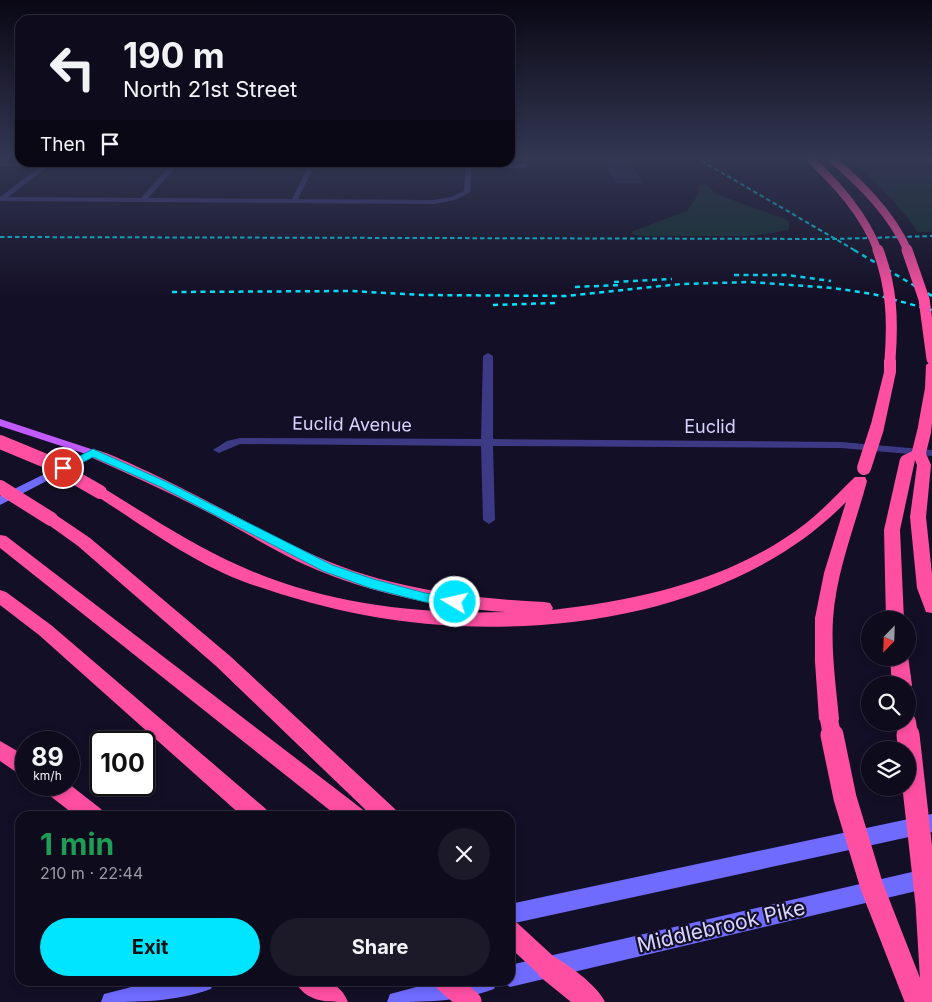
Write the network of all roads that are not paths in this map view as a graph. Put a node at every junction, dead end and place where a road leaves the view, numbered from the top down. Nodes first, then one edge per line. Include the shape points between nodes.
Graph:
1 (853, 204) edge
2 (880, 204) edge
3 (488, 356) dead end
4 (932, 359) edge
5 (932, 365) edge
6 (0, 422) edge
7 (0, 442) edge
8 (487, 444) junction
9 (219, 450) dead end
10 (93, 452) junction
11 (926, 452) edge
12 (862, 474) junction
13 (0, 487) edge
14 (0, 500) edge
15 (490, 520) dead end
16 (0, 540) edge
17 (0, 596) edge
18 (932, 607) edge
19 (600, 610) junction
20 (894, 611) edge
21 (908, 731) edge
22 (0, 750) edge
23 (15, 760) edge
24 (68, 796) edge
25 (87, 811) edge
26 (252, 811) edge
27 (348, 811) edge
28 (383, 811) edge
29 (932, 822) edge
30 (932, 877) edge
31 (515, 913) edge
32 (515, 937) edge
33 (515, 942) edge
34 (548, 967) junction
35 (515, 975) edge
36 (181, 986) edge
37 (314, 986) edge
38 (452, 986) edge
39 (465, 986) edge
40 (932, 987) edge
41 (112, 1002) edge
42 (335, 1002) edge
43 (398, 1002) edge
44 (470, 1002) edge
45 (592, 1002) edge
46 (916, 1002) edge

1 - 12 highway, bridge via 880,254 889,282 892,312 890,372
2 - 4 highway, bridge via 911,255 921,283 931,332
3 - 8 street
5 - 11 highway, bridge via 924,432
6 - 10 main road
7 - 19 highway, bridge via 46,461 215,561 304,596 366,611 483,620
8 - 9 street, Euclid Avenue via 240,441
8 - 11 street, Euclid via 841,445
8 - 15 street
10 - 14 main road
10 - 19 highway via 327,568 370,583 470,604
11 - 18 highway via 918,517 925,588
11 - 20 highway via 907,459 903,473 892,530
12 - 19 highway via 824,515 794,539 751,564 708,584
12 - 46 highway, bridge via 835,561 826,606 823,654 829,720 844,798 872,888
13 - 28 highway, bridge via 84,542 224,662
16 - 27 highway
17 - 26 highway via 45,630
21 - 40 highway, bridge via 928,904
22 - 23 highway
24 - 25 highway
29 - 31 main road
30 - 35 main road, Middlebrook Pike
32 - 34 highway, bridge
33 - 34 highway, bridge
34 - 45 highway
36 - 41 main road
37 - 42 highway
38 - 44 highway, bridge
39 - 43 main road

